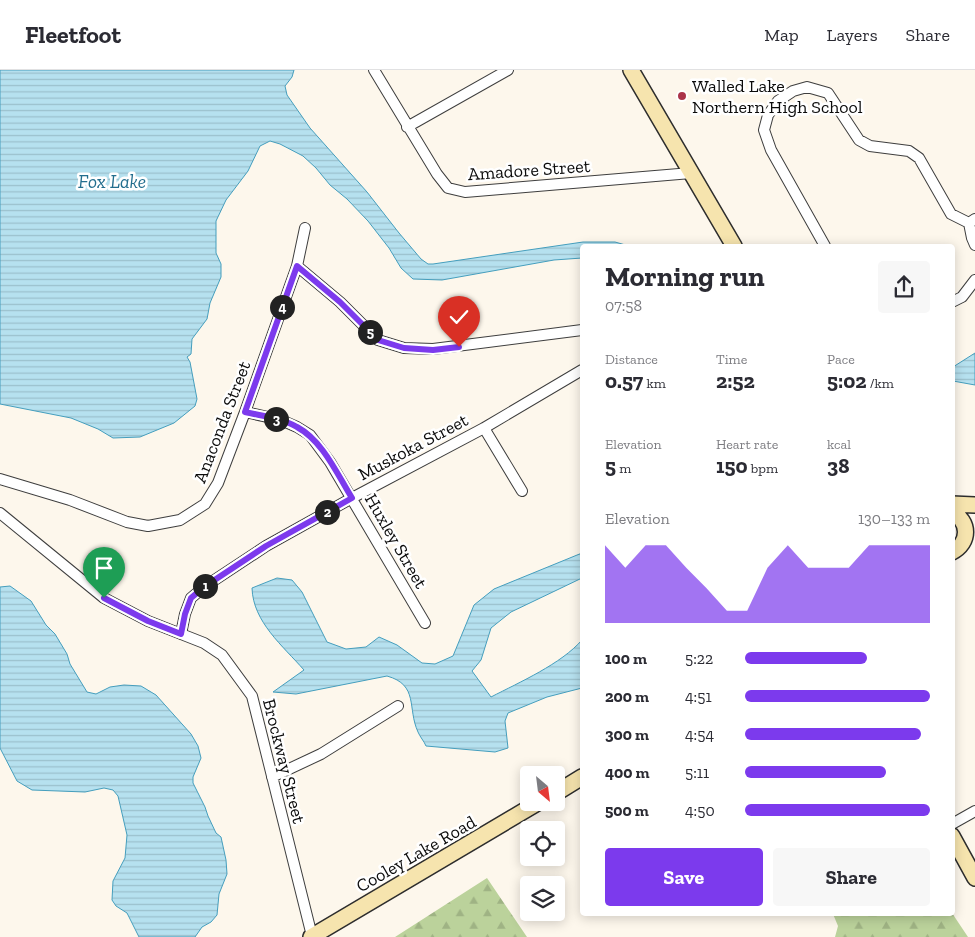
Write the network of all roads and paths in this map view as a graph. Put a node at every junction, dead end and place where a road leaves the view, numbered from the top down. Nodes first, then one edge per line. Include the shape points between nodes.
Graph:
1 (374, 70) edge
2 (508, 70) edge
3 (630, 70) edge
4 (408, 127) junction
5 (691, 173) junction
6 (972, 221) edge
7 (305, 228) dead end
8 (733, 244) edge
9 (824, 244) edge
10 (975, 245) edge
11 (297, 266) junction
12 (975, 280) edge
13 (955, 300) edge
14 (580, 330) edge
15 (580, 371) edge
16 (245, 412) junction
17 (484, 428) junction
18 (0, 479) edge
19 (522, 491) dead end
20 (352, 498) junction
21 (955, 504) edge
22 (975, 504) edge
23 (955, 512) edge
24 (0, 513) edge
25 (955, 514) edge
26 (975, 515) edge
27 (975, 536) edge
28 (956, 549) edge
29 (425, 623) dead end
30 (181, 634) junction
31 (398, 706) dead end
32 (272, 777) junction
33 (580, 778) edge
34 (565, 787) edge
35 (524, 811) edge
36 (975, 812) edge
37 (955, 822) edge
38 (955, 841) edge
39 (975, 878) edge
40 (311, 937) edge

1 - 4 street, Amadore Street
2 - 4 street
3 - 5 street
4 - 5 street, Amadore Street via 448,188 465,192
5 - 8 street
6 - 9 street via 951,214 919,158 909,151 870,146 859,140 828,93 807,87 778,101 768,115 764,130 771,150
6 - 10 street
7 - 11 street, Anaconda Street
11 - 14 street via 378,340 404,348 433,350
11 - 16 street, Anaconda Street
12 - 13 street via 962,297
15 - 17 street, Muskoka Street
16 - 18 street, Anaconda Street via 218,483 205,504 180,520 148,526 127,522 70,500
16 - 20 street, Huxley Street via 281,420 310,435
17 - 19 street
17 - 20 street, Muskoka Street
20 - 29 street, Huxley Street
20 - 30 street, Muskoka Street via 266,546 204,587 191,598
21 - 22 street
23 - 26 street
24 - 30 street, Brockway Street via 104,598
25 - 28 street via 965,526 964,540
27 - 28 street
30 - 32 street, Brockway Street via 222,655 252,696
31 - 32 street via 321,754
32 - 40 street, Brockway Street
33 - 34 street
35 - 40 street, Cooley Lake Road
36 - 37 street
38 - 39 street

